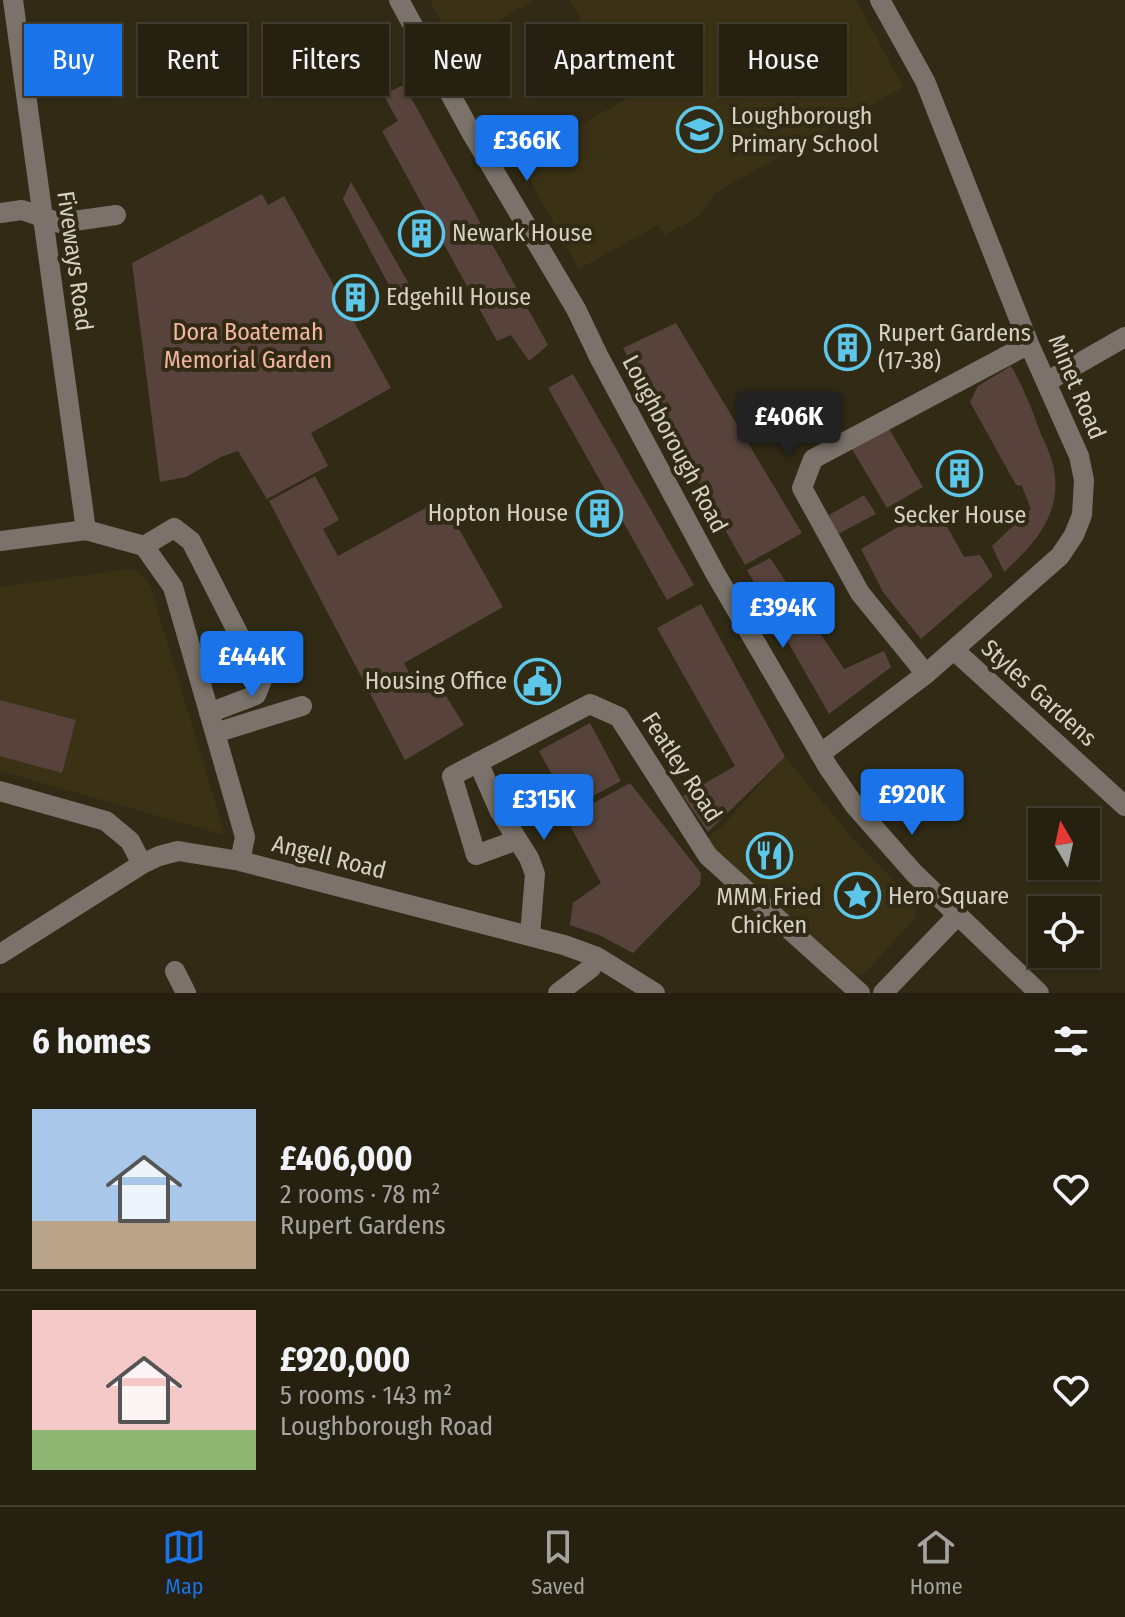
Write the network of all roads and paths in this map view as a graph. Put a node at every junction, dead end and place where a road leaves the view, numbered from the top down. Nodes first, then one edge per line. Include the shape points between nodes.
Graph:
1 (13, 0) edge
2 (399, 0) edge
3 (880, 0) edge
4 (0, 213) edge
5 (116, 215) dead end
6 (42, 217) junction
7 (1125, 337) edge
8 (1029, 344) junction
9 (1048, 381) junction
10 (86, 530) junction
11 (0, 541) edge
12 (144, 546) junction
13 (954, 650) junction
14 (926, 674) junction
15 (302, 706) dead end
16 (209, 713) junction
17 (215, 733) junction
18 (820, 754) junction
19 (478, 762) junction
20 (0, 791) edge
21 (1125, 806) edge
22 (517, 840) junction
23 (240, 861) junction
24 (142, 864) junction
25 (957, 916) junction
26 (530, 935) junction
27 (0, 954) edge
28 (597, 957) junction
29 (175, 971) dead end
30 (186, 993) edge
31 (558, 993) edge
32 (655, 993) edge
33 (860, 993) edge
34 (883, 993) edge
35 (1039, 993) edge

1 - 6 street, Fiveways Road
2 - 18 street, Loughborough Road
3 - 8 street, Minet Road via 925,81
4 - 6 street via 22,210
5 - 6 street via 60,223
6 - 10 street, Fiveways Road
7 - 9 street
8 - 9 street, Minet Road
8 - 14 street via 813,459 802,488 860,593
9 - 13 street, Minet Road via 1079,456 1082,515 1060,556
10 - 11 street
10 - 12 street
12 - 16 street via 173,587
12 - 16 street via 174,528 191,541 262,680 256,695
13 - 14 street, Minet Road
13 - 21 street, Styles Gardens
14 - 18 street, Minet Road
15 - 17 street
16 - 17 street
17 - 23 street via 245,837
18 - 25 street, Loughborough Road via 855,806
19 - 22 street
19 - 22 street, Featley Road via 452,776 476,855
19 - 33 street, Featley Road via 590,704 619,717 708,856
20 - 24 street via 106,821 130,841
22 - 26 street via 535,874
23 - 24 street, Angell Road via 178,851
23 - 26 street, Angell Road
24 - 27 street, Angell Road
25 - 34 street
25 - 35 street, Loughborough Road
26 - 28 street, Angell Road
28 - 31 street via 591,968
28 - 32 street, Angell Road
29 - 30 street

